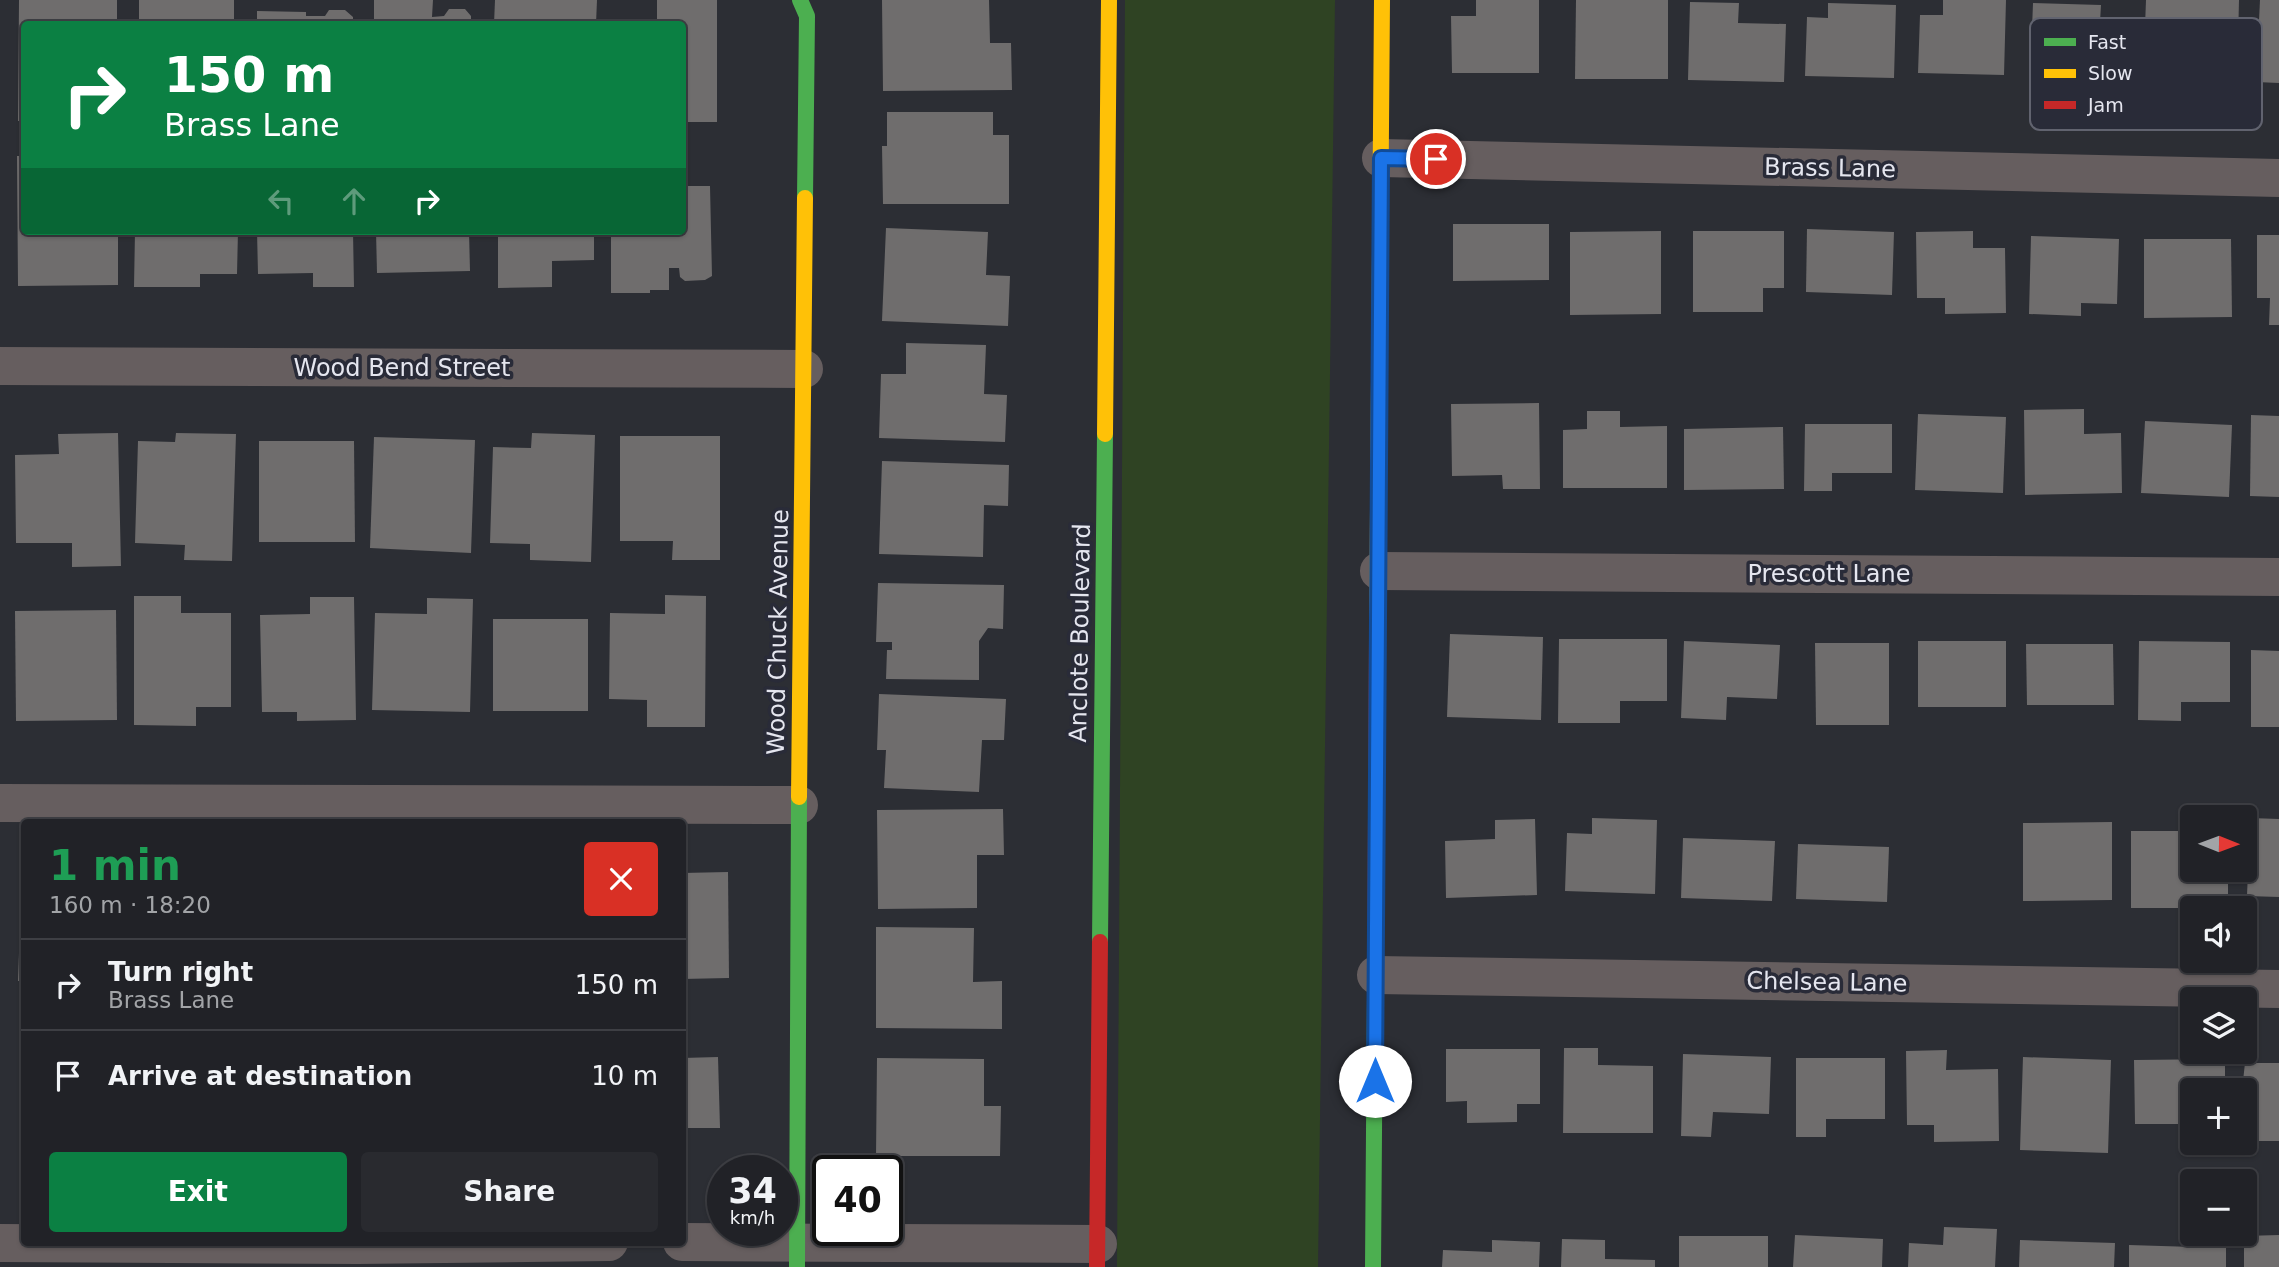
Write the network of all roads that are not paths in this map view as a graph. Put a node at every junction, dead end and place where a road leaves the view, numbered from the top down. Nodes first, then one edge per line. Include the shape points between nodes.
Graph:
1 (800, 0) edge
2 (1109, 0) edge
3 (1382, 0) edge
4 (1381, 158) junction
5 (2279, 178) edge
6 (0, 366) edge
7 (804, 369) junction
8 (1379, 571) junction
9 (2279, 577) edge
10 (0, 803) edge
11 (799, 806) junction
12 (1376, 975) junction
13 (2279, 989) edge
14 (686, 1242) edge
15 (0, 1243) edge
16 (21, 1244) edge
17 (83, 1246) edge
18 (537, 1246) edge
19 (797, 1254) edge
20 (358, 1256) edge
21 (1098, 1256) edge
22 (1374, 1267) edge

1 - 7 street, Wood Chuck Avenue via 807,16
2 - 21 street, Anclote Boulevard
3 - 4 street
4 - 5 street, Brass Lane
4 - 8 street
6 - 7 street, Wood Bend Street
7 - 11 street, Wood Chuck Avenue
8 - 9 street, Prescott Lane
8 - 12 street
10 - 11 street
11 - 19 street, Wood Chuck Avenue
12 - 13 street, Chelsea Lane
12 - 22 street
14 - 19 street
15 - 16 street
17 - 20 street
18 - 20 street
19 - 21 street

